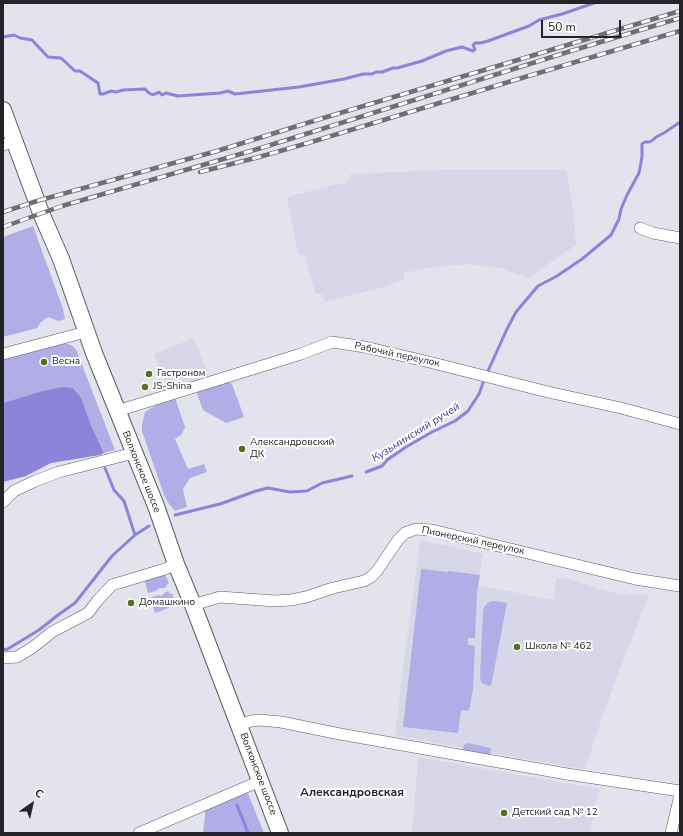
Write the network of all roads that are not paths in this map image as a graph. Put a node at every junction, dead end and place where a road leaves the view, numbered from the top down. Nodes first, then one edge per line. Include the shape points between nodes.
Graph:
1 (3, 110) edge
2 (9, 143) edge
3 (640, 228) dead end
4 (680, 238) edge
5 (86, 332) junction
6 (3, 354) edge
7 (117, 411) junction
8 (680, 424) edge
9 (134, 452) junction
10 (3, 502) edge
11 (176, 564) junction
12 (680, 586) edge
13 (193, 605) junction
14 (3, 658) edge
15 (239, 725) junction
16 (260, 781) junction
17 (680, 791) edge
18 (680, 795) edge
19 (139, 833) edge
20 (280, 833) edge
21 (671, 833) edge

1 - 2 main road, Волхонское шоссе
2 - 5 main road, Волхонское шоссе via 61,259
3 - 4 street
5 - 6 street
5 - 7 main road, Волхонское шоссе
7 - 8 street, Рабочий переулок via 332,342 425,361
7 - 9 main road, Волхонское шоссе
9 - 10 street via 41,478 14,491
9 - 11 main road, Волхонское шоссе
11 - 13 main road, Волхонское шоссе
11 - 14 street via 112,585 88,613 52,632 17,656
12 - 13 street, Пионерский переулок via 635,579 432,530 416,529 405,533 398,540 377,571 364,581 291,600 220,597
13 - 15 main road, Волхонское шоссе
15 - 16 main road, Волхонское шоссе
15 - 17 street via 260,720 280,722 567,774
16 - 19 street
16 - 20 main road, Волхонское шоссе
18 - 21 street

